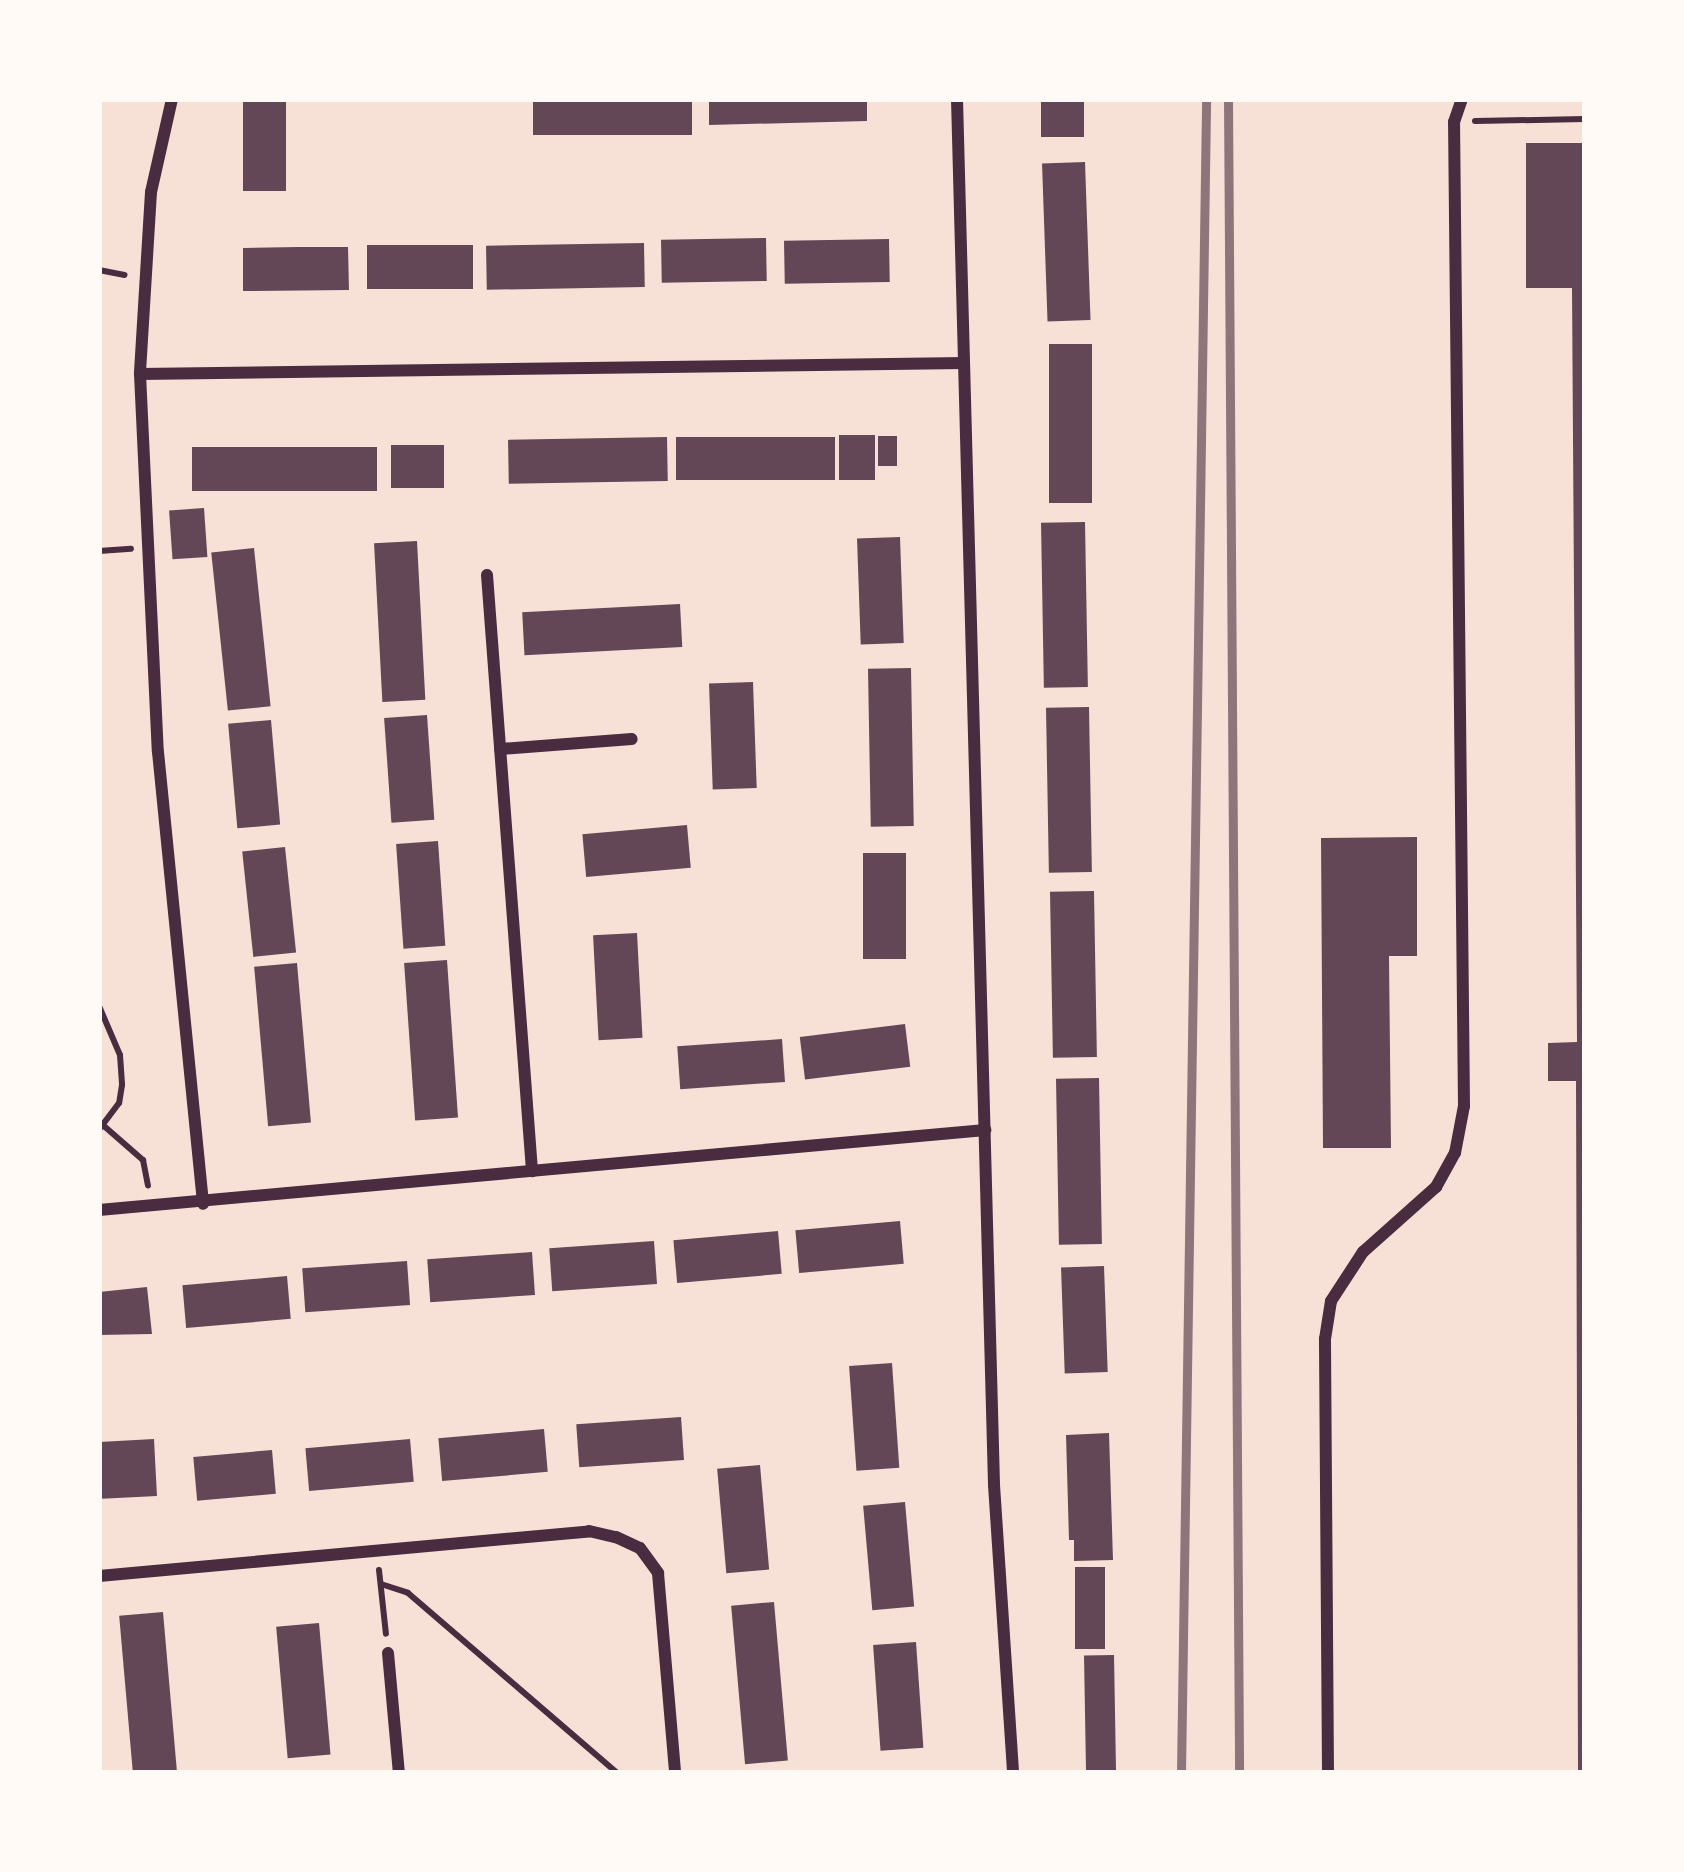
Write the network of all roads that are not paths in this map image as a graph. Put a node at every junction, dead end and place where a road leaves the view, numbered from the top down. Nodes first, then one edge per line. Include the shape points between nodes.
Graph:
1 (172, 99) edge
2 (957, 99) edge
3 (1462, 99) edge
4 (964, 363) junction
5 (140, 374) junction
6 (487, 575) dead end
7 (632, 739) dead end
8 (500, 749) junction
9 (985, 1130) junction
10 (532, 1171) junction
11 (203, 1204) junction
12 (99, 1210) edge
13 (99, 1576) edge
14 (388, 1653) road end
15 (399, 1773) edge
16 (675, 1773) edge
17 (1013, 1773) edge
18 (1328, 1773) edge

1 - 5 street via 151,192
2 - 4 street
3 - 18 street via 1454,122 1464,1106 1455,1153 1436,1187 1363,1252 1330,1301
4 - 5 street
4 - 9 street
5 - 11 street via 158,752
6 - 8 street
7 - 8 street
8 - 10 street
9 - 10 street
9 - 17 street via 994,1485
10 - 11 street
11 - 12 street
13 - 16 street via 589,1531 640,1548 658,1573
14 - 15 street

